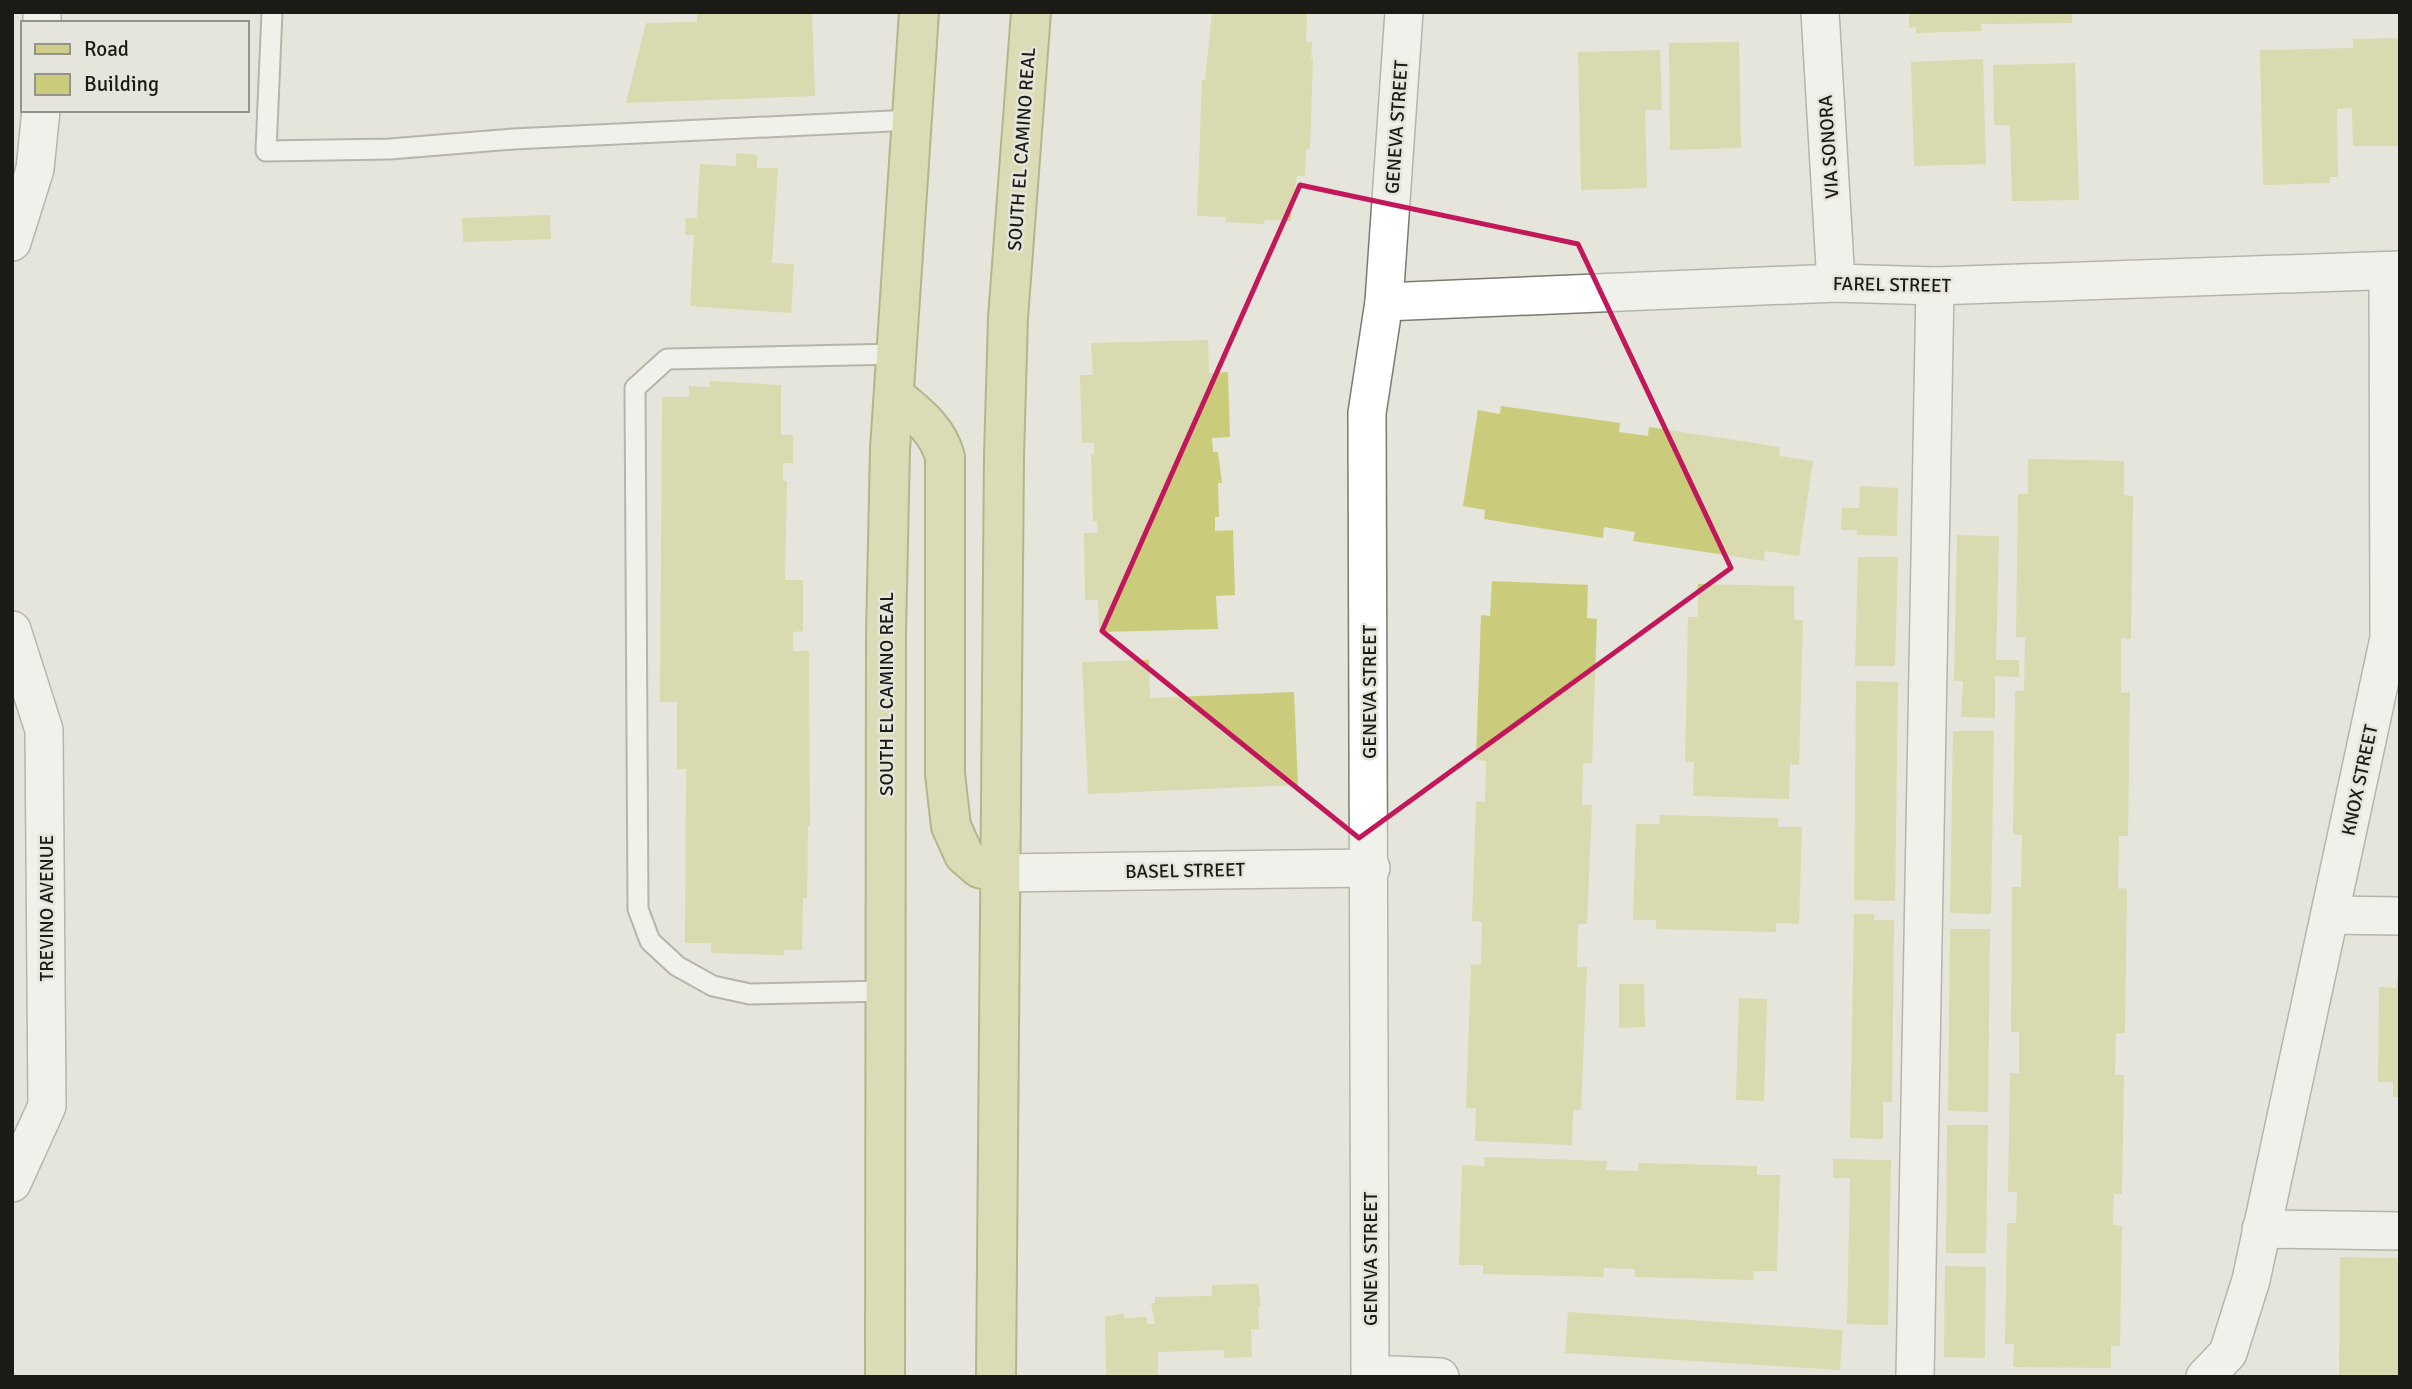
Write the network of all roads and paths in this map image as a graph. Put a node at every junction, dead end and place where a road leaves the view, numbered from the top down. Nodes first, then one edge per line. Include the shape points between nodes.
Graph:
1 (272, 12) edge
2 (919, 12) edge
3 (1031, 12) edge
4 (1404, 12) edge
5 (1820, 12) edge
6 (41, 112) edge
7 (912, 120) junction
8 (12, 242) edge
9 (2394, 271) edge
10 (1836, 283) junction
11 (1935, 286) junction
12 (1384, 302) junction
13 (896, 354) junction
14 (894, 395) junction
15 (12, 631) edge
16 (1371, 868) junction
17 (1000, 873) junction
18 (2330, 915) junction
19 (2400, 916) edge
20 (885, 991) junction
21 (12, 1182) edge
22 (2261, 1229) junction
23 (2400, 1231) edge
24 (885, 1377) edge
25 (996, 1377) edge
26 (1440, 1377) edge
27 (1915, 1377) edge
28 (2205, 1377) edge

1 - 7 lane via 266,151 390,149
2 - 7 main road, SOUTH EL CAMINO REAL
3 - 17 main road, SOUTH EL CAMINO REAL via 1008,318
4 - 12 street, GENEVA STREET
5 - 10 street, VIA SONORA
6 - 8 street via 35,169
7 - 13 main road, SOUTH EL CAMINO REAL
9 - 11 street, FAREL STREET
9 - 18 street, KNOX STREET via 2389,638
10 - 11 street, FAREL STREET
10 - 12 street, FAREL STREET
11 - 27 street
12 - 16 street, GENEVA STREET via 1367,413
13 - 14 main road, SOUTH EL CAMINO REAL
13 - 20 lane via 667,359 635,388 638,909 650,941 677,966 713,986 750,995
14 - 17 main road via 927,422 940,440 944,457 945,774 951,826 964,855 979,868
14 - 20 main road, SOUTH EL CAMINO REAL via 886,634
15 - 21 street, TREVINO AVENUE via 44,730 47,1106
16 - 17 street, BASEL STREET
16 - 26 street, GENEVA STREET via 1370,1374
17 - 25 main road, SOUTH EL CAMINO REAL
18 - 19 street
18 - 22 street, KNOX STREET
20 - 24 main road, SOUTH EL CAMINO REAL
22 - 23 street
22 - 28 street, KNOX STREET via 2228,1353

